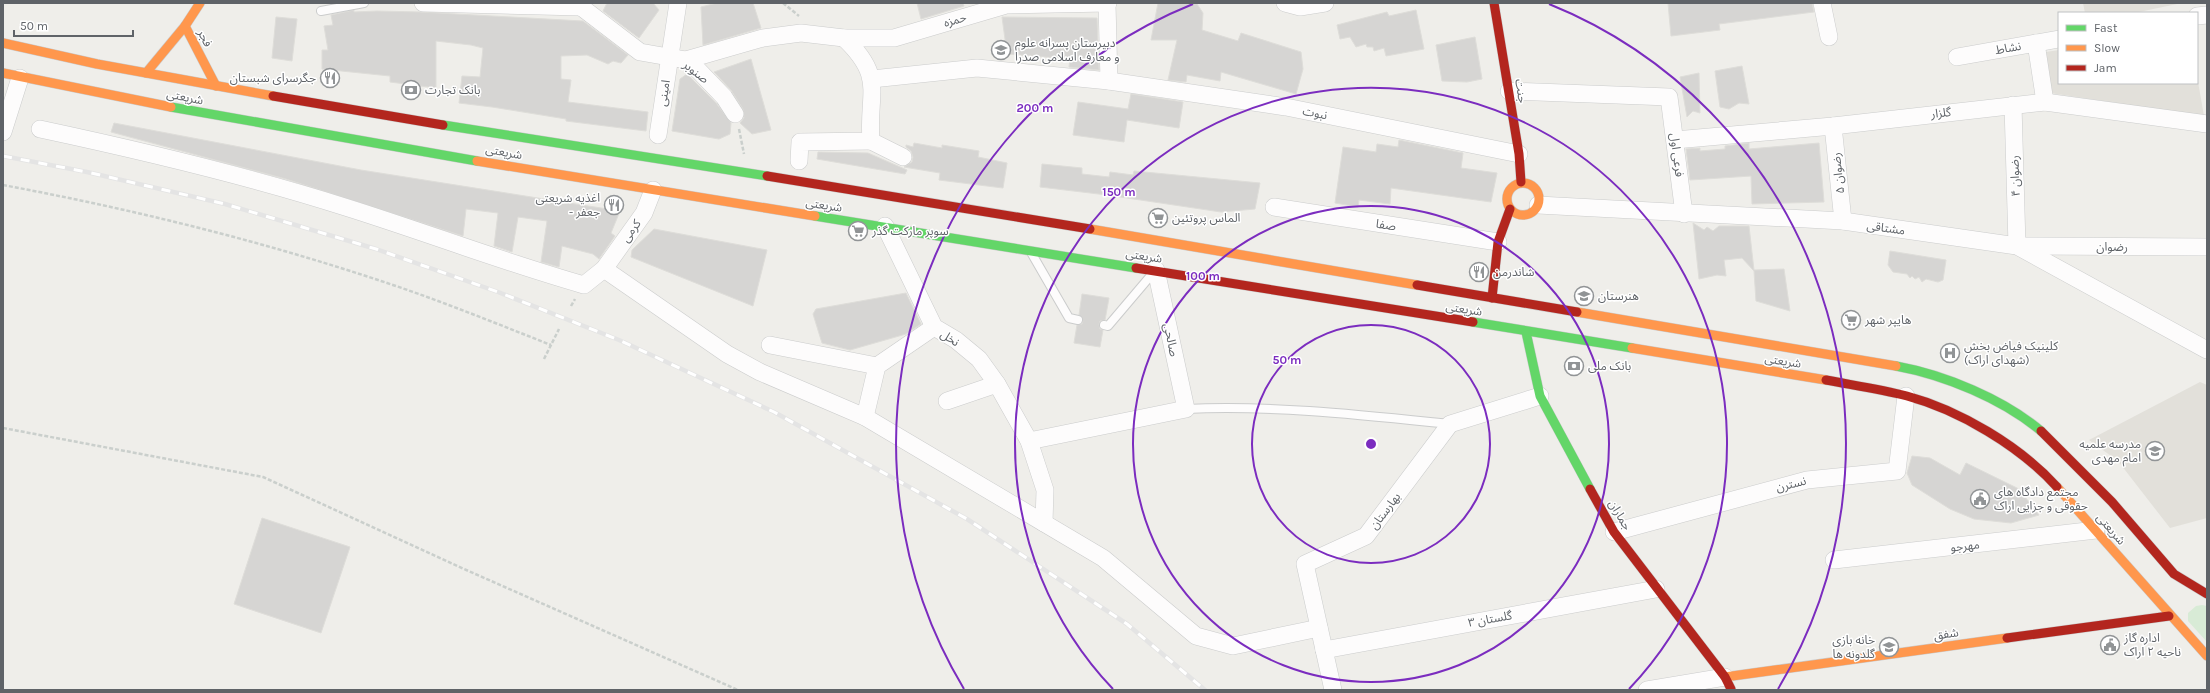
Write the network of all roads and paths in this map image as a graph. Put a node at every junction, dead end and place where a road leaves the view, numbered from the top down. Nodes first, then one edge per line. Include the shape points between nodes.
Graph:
1 (200, 3) edge
2 (364, 3) edge
3 (423, 3) edge
4 (678, 3) edge
5 (1285, 3) edge
6 (1325, 3) edge
7 (1494, 3) edge
8 (1822, 3) edge
9 (1108, 4) edge
10 (578, 5) edge
11 (321, 11) dead end
12 (185, 26) junction
13 (1829, 37) dead end
14 (844, 38) junction
15 (2058, 39) edge
16 (3, 43) edge
17 (2036, 43) junction
18 (1957, 57) dead end
19 (678, 59) junction
20 (146, 73) junction
21 (3, 74) edge
22 (20, 78) junction
23 (872, 79) junction
24 (1109, 80) junction
25 (216, 86) junction
26 (1509, 91) junction
27 (2045, 102) junction
28 (2013, 105) junction
29 (735, 114) joint
30 (2207, 124) edge
31 (1834, 126) junction
32 (40, 129) dead end
33 (3, 132) edge
34 (658, 135) dead end
35 (1675, 140) junction
36 (871, 141) junction
37 (1519, 154) junction
38 (903, 157) dead end
39 (654, 160) junction
40 (799, 161) dead end
41 (662, 168) dead end
42 (745, 172) junction
43 (1521, 182) junction
44 (3, 185) edge
45 (658, 185) junction
46 (710, 188) dead end
47 (718, 201) junction
48 (1538, 205) junction
49 (1274, 207) dead end
50 (1510, 209) junction
51 (1684, 214) junction
52 (1843, 221) junction
53 (885, 226) junction
54 (1498, 242) junction
55 (2017, 246) junction
56 (2207, 247) edge
57 (1030, 250) junction
58 (604, 269) junction
59 (1156, 270) junction
60 (1492, 298) junction
61 (1078, 320) dead end
62 (1104, 325) dead end
63 (934, 327) junction
64 (559, 329) dead end
65 (1526, 332) junction
66 (551, 344) junction
67 (770, 345) dead end
68 (2207, 350) edge
69 (544, 359) dead end
70 (877, 366) junction
71 (997, 384) junction
72 (1540, 396) junction
73 (1906, 396) junction
74 (947, 401) dead end
75 (1186, 409) junction
76 (865, 417) junction
77 (1450, 424) junction
78 (3, 428) edge
79 (1029, 441) junction
80 (1044, 523) junction
81 (2096, 530) junction
82 (1614, 532) junction
83 (1834, 560) dead end
84 (1656, 589) junction
85 (2207, 594) edge
86 (2169, 616) junction
87 (1319, 628) junction
88 (1324, 650) junction
89 (2206, 653) edge
90 (1728, 683) edge
91 (738, 690) edge
92 (1333, 690) edge
93 (1647, 690) edge

1 - 12 main road, فجر
2 - 11 lane
3 - 10 street
4 - 19 street, امینی
5 - 6 street via 1300,7
7 - 26 main road, جنت
8 - 13 street
9 - 14 street, حمزه via 1006,5 894,38
9 - 24 street
10 - 19 street, صنوبر via 640,52
12 - 20 main road
12 - 25 main road, فجر
14 - 19 street, حمزه via 802,33 763,38
14 - 23 street via 857,50
15 - 17 street, نشاط
16 - 20 main road, شریعتی
17 - 18 street, نشاط
17 - 27 street
19 - 29 street, صنوبر via 724,97
19 - 34 street, امینی
20 - 25 main road, شریعتی
21 - 22 main road, شریعتی
22 - 33 street
22 - 45 main road, شریعتی via 404,149
23 - 24 street, نبوت via 977,68
23 - 36 street via 869,118
24 - 37 street, نبوت via 1286,107
25 - 39 main road, شریعتی
26 - 35 street, فرعی اول via 1669,97
26 - 37 main road, جنت
27 - 28 street, گلزار
27 - 30 street, گلزار
28 - 31 street, گلزار
28 - 55 street, رضوان ۴
29 - 42 path via 744,148
31 - 35 street, گلزار
31 - 52 street, رضوان ۵
32 - 58 street, کرمی via 150,152 246,177 344,206 584,285
35 - 51 street, فرعی اول
36 - 38 street
36 - 40 street via 800,142
37 - 43 main road, جنت
39 - 41 main road
39 - 42 main road, شریعتی via 718,172
42 - 60 main road, شریعتی via 1120,233
43 - 48 main road via 1536,189 1540,200
43 - 50 main road via 1509,190 1506,200
44 - 66 path via 130,212 278,249 382,281
45 - 47 main road, شریعتی
45 - 58 street, کرمی via 644,213
46 - 47 main road
47 - 53 main road, شریعتی
48 - 50 main road via 1532,213 1523,215
48 - 51 street, مشتاقی
49 - 54 street, صفا
50 - 54 main road
51 - 52 street, مشتاقی
52 - 55 street, مشتاقی
53 - 57 main road, شریعتی
53 - 63 street, نخل
54 - 60 main road
55 - 56 street, رضوان
55 - 68 street, مشتاقی
57 - 59 main road, شریعتی
57 - 61 lane via 1069,318
58 - 76 street via 740,361
59 - 62 lane via 1108,326
59 - 65 main road, شریعتی
59 - 75 street, صالحی
60 - 85 main road, شریعتی via 1886,363 1971,389 1996,401 2040,430 2112,502 2174,574
63 - 70 street
63 - 71 street, نخل via 956,340 979,359
64 - 66 path
65 - 72 main road, جماران
65 - 73 main road, شریعتی via 1822,379
66 - 69 path
67 - 70 street
70 - 76 street
71 - 74 street
71 - 79 street, نخل
72 - 77 street
72 - 82 main road, جماران
73 - 81 main road, شریعتی via 1929,403 1973,424 2020,453 2049,478
73 - 82 street, نسترن via 1897,471 1807,480
75 - 77 lane via 1222,408 1353,414
75 - 79 street
76 - 80 street
77 - 87 street, بهارستان via 1366,536 1305,564
78 - 91 path via 263,477
79 - 80 street, نخل via 1045,490
80 - 87 street via 1103,558 1196,636 1234,646
81 - 83 street, مهرجو
81 - 86 main road, شریعتی
82 - 84 main road, جماران
84 - 88 street, گلستان ۳
84 - 90 main road, جماران
86 - 89 main road, شریعتی
86 - 90 main road, شفق
87 - 88 street, بهارستان
88 - 92 street, بهارستان
90 - 93 street

